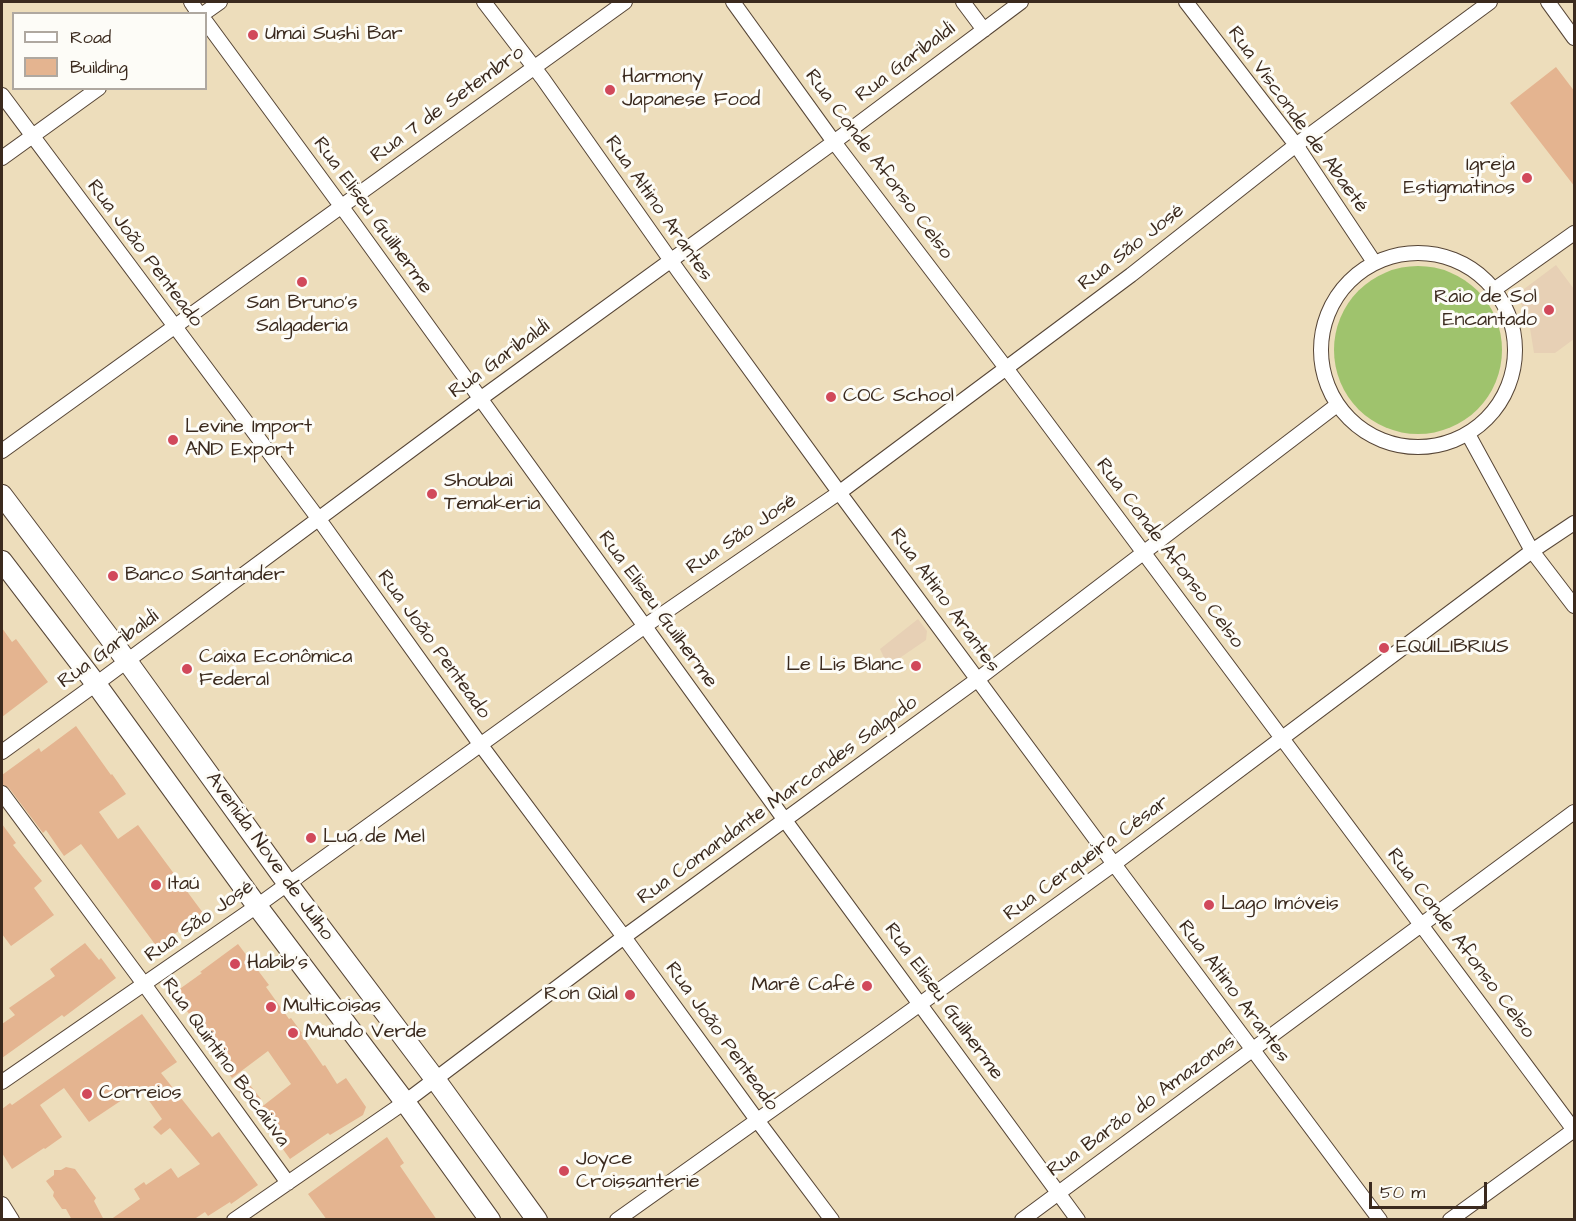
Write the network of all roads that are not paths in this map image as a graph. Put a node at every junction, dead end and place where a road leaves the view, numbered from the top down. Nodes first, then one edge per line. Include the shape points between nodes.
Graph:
1 (220, 2) edge
2 (484, 2) edge
3 (626, 2) edge
4 (733, 2) edge
5 (963, 2) edge
6 (1021, 2) edge
7 (1186, 2) edge
8 (1490, 2) edge
9 (1548, 2) edge
10 (204, 12) edge
11 (207, 23) edge
12 (984, 30) junction
13 (1575, 38) edge
14 (534, 68) junction
15 (96, 90) edge
16 (2, 95) edge
17 (32, 136) junction
18 (834, 142) junction
19 (1296, 145) junction
20 (2, 158) edge
21 (342, 207) junction
22 (1575, 233) edge
23 (671, 260) junction
24 (1374, 262) junction
25 (1495, 289) junction
26 (175, 327) junction
27 (1006, 368) junction
28 (480, 399) junction
29 (1337, 405) junction
30 (1468, 434) junction
31 (2, 452) edge
32 (840, 492) junction
33 (2, 495) edge
34 (318, 518) junction
35 (1575, 523) edge
36 (1532, 551) junction
37 (1144, 553) junction
38 (2, 561) edge
39 (1575, 606) edge
40 (645, 626) junction
41 (127, 661) junction
42 (978, 679) junction
43 (96, 684) junction
44 (1282, 739) junction
45 (480, 744) junction
46 (2, 752) edge
47 (2, 793) edge
48 (1575, 812) edge
49 (784, 819) junction
50 (1114, 864) junction
51 (288, 885) junction
52 (257, 906) junction
53 (1421, 925) junction
54 (624, 937) junction
55 (144, 984) junction
56 (920, 1004) junction
57 (1252, 1050) junction
58 (435, 1079) junction
59 (2, 1082) edge
60 (405, 1102) junction
61 (757, 1120) junction
62 (1574, 1130) edge
63 (288, 1183) junction
64 (1059, 1193) junction
65 (2, 1204) edge
66 (12, 1220) edge
67 (234, 1220) edge
68 (490, 1220) edge
69 (537, 1220) edge
70 (617, 1220) edge
71 (832, 1220) edge
72 (1022, 1220) edge
73 (1078, 1220) edge
74 (1380, 1220) edge
75 (1450, 1220) edge

1 - 10 street
2 - 14 street, Rua Altino Arantes
3 - 14 street, Rua 7 de Setembro
4 - 18 street, Rua Conde Afonso Celso
5 - 12 street
6 - 12 street, Rua Garibaldi
7 - 19 street, Rua Visconde de Abaeté
8 - 19 street, Rua São José
9 - 13 street
11 - 21 street, Rua Eliseu Guilherme
12 - 18 street, Rua Garibaldi
14 - 21 street, Rua 7 de Setembro
14 - 23 street, Rua Altino Arantes
15 - 17 street
16 - 17 street, Rua João Penteado
17 - 20 street
17 - 26 street, Rua João Penteado
18 - 23 street, Rua Garibaldi
18 - 27 street, Rua Conde Afonso Celso
19 - 24 street, Rua Visconde de Abaeté
19 - 27 street, Rua São José
21 - 26 street, Rua 7 de Setembro
21 - 28 street, Rua Eliseu Guilherme
22 - 25 street
23 - 28 street, Rua Garibaldi
23 - 32 street, Rua Altino Arantes
24 - 25 street via 1406,253 1439,255 1470,267
24 - 29 street via 1340,292 1323,325 1320,353 1325,380
25 - 30 street via 1509,313 1516,341 1515,369 1505,396 1489,418
26 - 31 street, Rua 7 de Setembro
26 - 34 street, Rua João Penteado
27 - 32 street, Rua São José
27 - 37 street, Rua Conde Afonso Celso
28 - 34 street, Rua Garibaldi
28 - 40 street, Rua Eliseu Guilherme
29 - 30 street via 1357,426 1382,441 1410,447 1439,446
29 - 37 street, Rua Comandante Marcondes Salgado
30 - 36 street
32 - 40 street, Rua São José
32 - 42 street, Rua Altino Arantes
33 - 41 main road, Avenida Nove de Julho
34 - 41 street, Rua Garibaldi
34 - 45 street, Rua João Penteado
35 - 36 street, Rua Cerqueira César
36 - 39 street
36 - 44 street, Rua Cerqueira César
37 - 42 street, Rua Comandante Marcondes Salgado
37 - 44 street, Rua Conde Afonso Celso
38 - 43 main road, Avenida Nove de Julho
40 - 45 street, Rua São José
40 - 49 street, Rua Eliseu Guilherme
41 - 43 street, Rua Garibaldi
41 - 51 main road, Avenida Nove de Julho
42 - 49 street, Rua Comandante Marcondes Salgado
42 - 50 street, Rua Altino Arantes
43 - 46 street, Rua Garibaldi
43 - 52 main road, Avenida Nove de Julho
44 - 50 street, Rua Cerqueira César
44 - 53 street, Rua Conde Afonso Celso
45 - 51 street, Rua São José
45 - 54 street, Rua João Penteado
47 - 55 street, Rua Quintino Bocaiúva
48 - 53 street, Rua Barão do Amazonas
49 - 54 street, Rua Comandante Marcondes Salgado
49 - 56 street, Rua Eliseu Guilherme
50 - 56 street, Rua Cerqueira César
50 - 57 street, Rua Altino Arantes
51 - 52 street, Rua São José
51 - 58 main road, Avenida Nove de Julho
52 - 55 street, Rua São José
52 - 60 main road, Avenida Nove de Julho
53 - 57 street, Rua Barão do Amazonas
53 - 62 street, Rua Conde Afonso Celso
54 - 58 street, Rua Comandante Marcondes Salgado
54 - 61 street, Rua João Penteado
55 - 59 street, Rua São José
55 - 63 street, Rua Quintino Bocaiúva
56 - 61 street, Rua Cerqueira César
56 - 64 street, Rua Eliseu Guilherme
57 - 64 street, Rua Barão do Amazonas
57 - 74 street, Rua Altino Arantes
58 - 60 street, Rua Comandante Marcondes Salgado
58 - 69 main road, Avenida Nove de Julho
60 - 63 street, Rua Comandante Marcondes Salgado
60 - 68 main road, Avenida Nove de Julho
61 - 70 street, Rua Cerqueira César
61 - 71 street, Rua João Penteado
62 - 75 street
63 - 67 street, Rua Comandante Marcondes Salgado
64 - 72 street, Rua Barão do Amazonas
64 - 73 street, Rua Eliseu Guilherme
65 - 66 street

